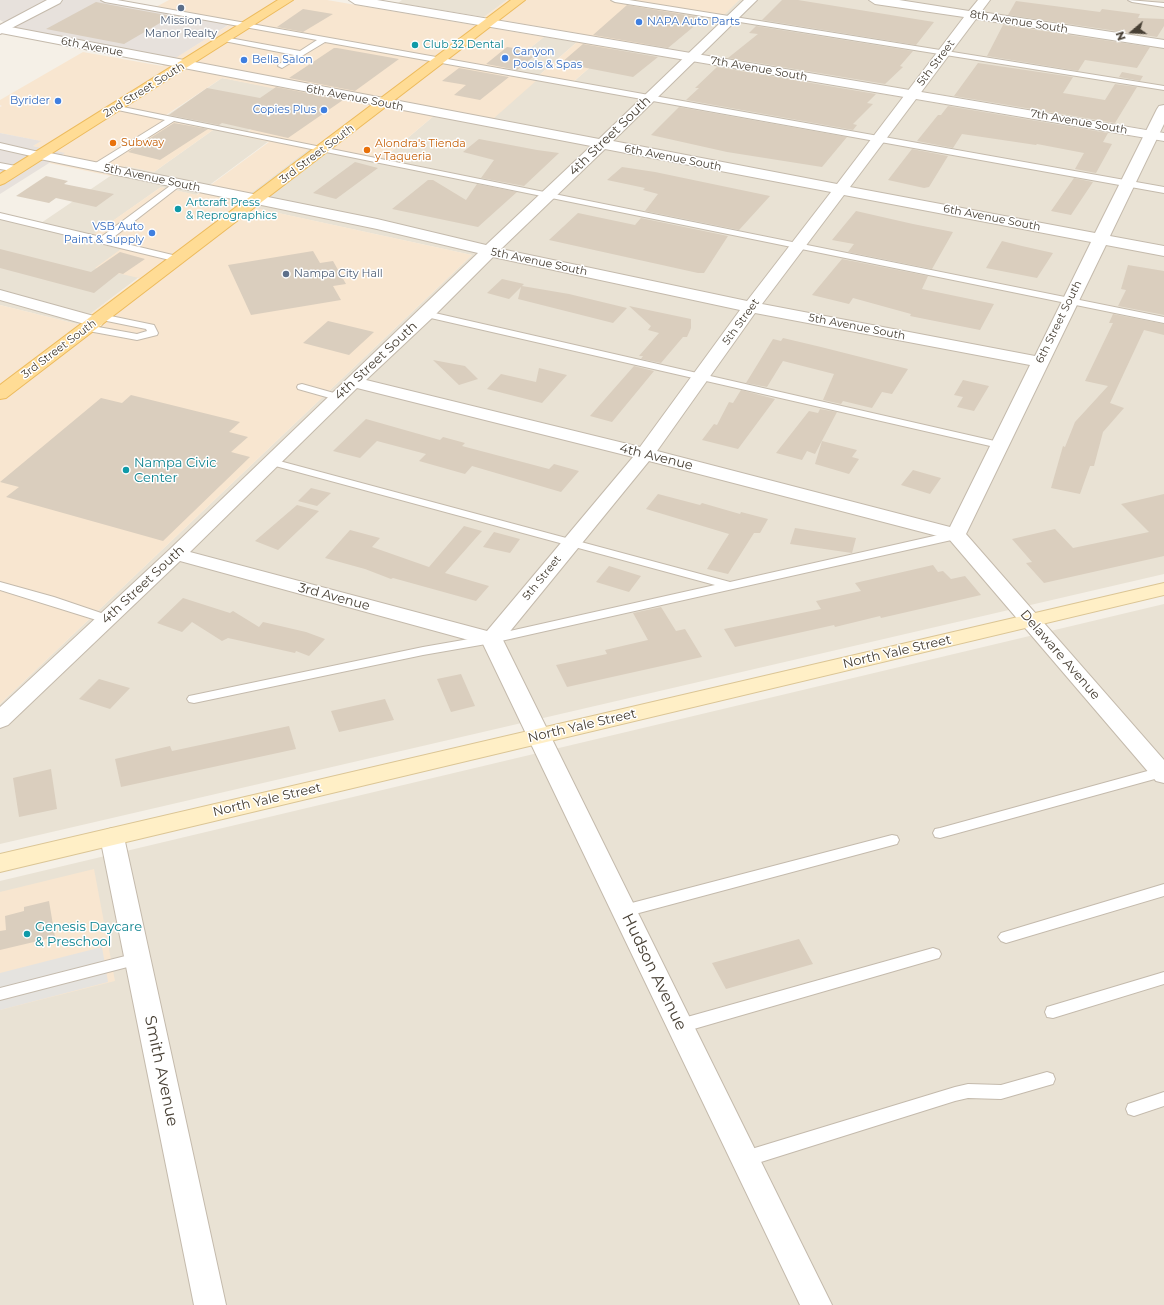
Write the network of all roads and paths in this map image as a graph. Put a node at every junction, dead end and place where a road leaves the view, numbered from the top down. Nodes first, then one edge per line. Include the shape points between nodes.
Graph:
1 (56, 0) edge
2 (105, 0) edge
3 (287, 0) edge
4 (355, 0) edge
5 (519, 0) edge
6 (615, 0) edge
7 (751, 0) edge
8 (875, 0) edge
9 (984, 0) edge
10 (1132, 0) edge
11 (1164, 5) edge
12 (972, 15) junction
13 (731, 19) junction
14 (489, 23) junction
15 (247, 25) junction
16 (0, 30) edge
17 (224, 39) junction
18 (324, 39) junction
19 (1164, 44) edge
20 (944, 53) junction
21 (302, 54) junction
22 (691, 58) junction
23 (440, 60) junction
24 (183, 65) junction
25 (282, 66) dead end
26 (1164, 88) edge
27 (912, 94) junction
28 (649, 98) junction
29 (383, 103) junction
30 (116, 107) junction
31 (1164, 109) edge
32 (172, 119) junction
33 (1158, 136) edge
34 (880, 139) junction
35 (602, 145) junction
36 (0, 146) edge
37 (322, 149) junction
38 (40, 155) junction
39 (0, 166) edge
40 (97, 166) junction
41 (18, 169) junction
42 (0, 180) edge
43 (178, 183) junction
44 (1126, 183) junction
45 (841, 190) junction
46 (1164, 190) edge
47 (549, 195) junction
48 (256, 200) junction
49 (0, 216) edge
50 (1100, 239) junction
51 (102, 241) junction
52 (799, 246) junction
53 (489, 251) junction
54 (1164, 251) edge
55 (178, 259) junction
56 (0, 296) edge
57 (1070, 300) junction
58 (751, 308) junction
59 (426, 314) junction
60 (1164, 320) edge
61 (94, 322) junction
62 (152, 333) junction
63 (138, 346) dead end
64 (1040, 362) junction
65 (702, 377) junction
66 (354, 382) junction
67 (302, 387) dead end
68 (0, 394) edge
69 (337, 397) junction
70 (999, 445) junction
71 (645, 454) junction
72 (272, 462) junction
73 (956, 535) junction
74 (571, 543) junction
75 (176, 554) junction
76 (0, 586) edge
77 (729, 586) junction
78 (1164, 589) edge
79 (106, 619) junction
80 (1030, 620) junction
81 (492, 639) junction
82 (194, 699) dead end
83 (0, 720) edge
84 (539, 736) junction
85 (1163, 774) edge
86 (940, 833) dead end
87 (112, 837) junction
88 (892, 840) dead end
89 (0, 863) edge
90 (1164, 890) edge
91 (624, 911) junction
92 (1006, 937) dead end
93 (933, 954) dead end
94 (138, 960) junction
95 (1164, 978) edge
96 (0, 994) edge
97 (1053, 1012) dead end
98 (680, 1026) junction
99 (1047, 1079) dead end
100 (1164, 1099) edge
101 (1134, 1109) dead end
102 (745, 1159) junction
103 (210, 1305) edge
104 (816, 1305) edge

1 - 16 street
2 - 15 lane
3 - 15 main road, 2nd Street South
4 - 14 street, 7th Avenue South
5 - 14 main road, 3rd Street South
6 - 13 lane
7 - 13 street, 4th Street South
8 - 12 street, 8th Avenue South
9 - 12 street, 5th Street
10 - 11 lane
12 - 19 street, 8th Avenue South
12 - 20 street, 5th Street
13 - 20 lane
13 - 22 street, 4th Street South
14 - 22 street, 7th Avenue South
14 - 23 main road, 3rd Street South
15 - 17 main road, 2nd Street South
15 - 18 lane
16 - 24 street, 6th Avenue
17 - 21 lane
17 - 24 main road, 2nd Street South
18 - 21 lane
18 - 23 lane
20 - 26 lane
20 - 27 street, 5th Street
21 - 25 lane
22 - 27 street, 7th Avenue South
22 - 28 street, 4th Street South
23 - 28 lane
23 - 29 main road, 3rd Street South
24 - 29 street, 6th Avenue South
24 - 30 main road, 2nd Street South
27 - 33 street, 7th Avenue South
27 - 34 street, 5th Street
28 - 34 lane
28 - 35 street, 4th Street South
29 - 35 street, 6th Avenue South
29 - 37 main road, 3rd Street South
30 - 32 lane
30 - 38 main road, 2nd Street South
31 - 33 street, 6th Street South
32 - 37 lane
32 - 40 lane
33 - 44 street, 6th Street South
34 - 44 lane
34 - 45 street, 5th Street
35 - 45 street, 6th Avenue South
35 - 47 street, 4th Street South
36 - 38 lane
37 - 47 lane
37 - 48 main road, 3rd Street South
38 - 40 street, 5th Avenue South
38 - 41 main road, 2nd Street South
39 - 41 lane
40 - 43 street, 5th Avenue South
41 - 42 main road, 2nd Street South
43 - 48 street, 5th Avenue South
43 - 51 lane
44 - 46 lane
44 - 50 street, 6th Street South
45 - 50 street, 6th Avenue South
45 - 52 street, 5th Street
47 - 52 lane
47 - 53 street, 4th Street South
48 - 53 street, 5th Avenue South via 377,224
48 - 55 main road, 3rd Street South
49 - 51 lane
50 - 54 street, 6th Avenue South
50 - 57 street, 6th Street South
51 - 55 lane
52 - 57 lane
52 - 58 street, 5th Street
53 - 58 street, 5th Avenue South
53 - 59 street, 4th Street South
55 - 61 main road, 3rd Street South
56 - 61 street
57 - 60 lane
57 - 64 street, 6th Street South
58 - 64 street, 5th Avenue South
58 - 65 street, 5th Street
59 - 65 lane
59 - 66 street, 4th Street South
61 - 62 lane via 138,337
61 - 62 lane via 150,327
61 - 68 main road, 3rd Street South
62 - 63 lane
64 - 70 street, 6th Street South
65 - 70 lane
65 - 71 street, 5th Street
66 - 69 street, 4th Street South
66 - 71 street, 4th Avenue
67 - 69 lane
69 - 72 street, 4th Street South
70 - 73 street, 6th Street South
71 - 73 street, 4th Avenue
71 - 74 street, 5th Street
72 - 74 lane
72 - 75 street, 4th Street South
73 - 77 lane
73 - 80 street, Delaware Avenue
74 - 77 lane
74 - 81 street, 5th Street
75 - 79 street, 4th Street South
75 - 81 street, 3rd Avenue
76 - 79 lane
77 - 81 lane
78 - 80 main road, North Yale Street
79 - 83 street, 4th Street South
80 - 84 main road, North Yale Street
80 - 85 street, Delaware Avenue
81 - 82 lane
81 - 84 street, Hudson Avenue
84 - 87 main road, North Yale Street
84 - 91 street, Hudson Avenue
85 - 86 lane
87 - 89 main road, North Yale Street
87 - 94 street, Smith Avenue
88 - 91 lane
90 - 92 lane
91 - 98 street, Hudson Avenue
93 - 98 lane
94 - 96 lane
94 - 103 street, Smith Avenue
95 - 97 lane
98 - 102 street, Hudson Avenue
99 - 102 lane via 1001,1092 968,1091 955,1094
100 - 101 lane
102 - 104 street, Hudson Avenue

